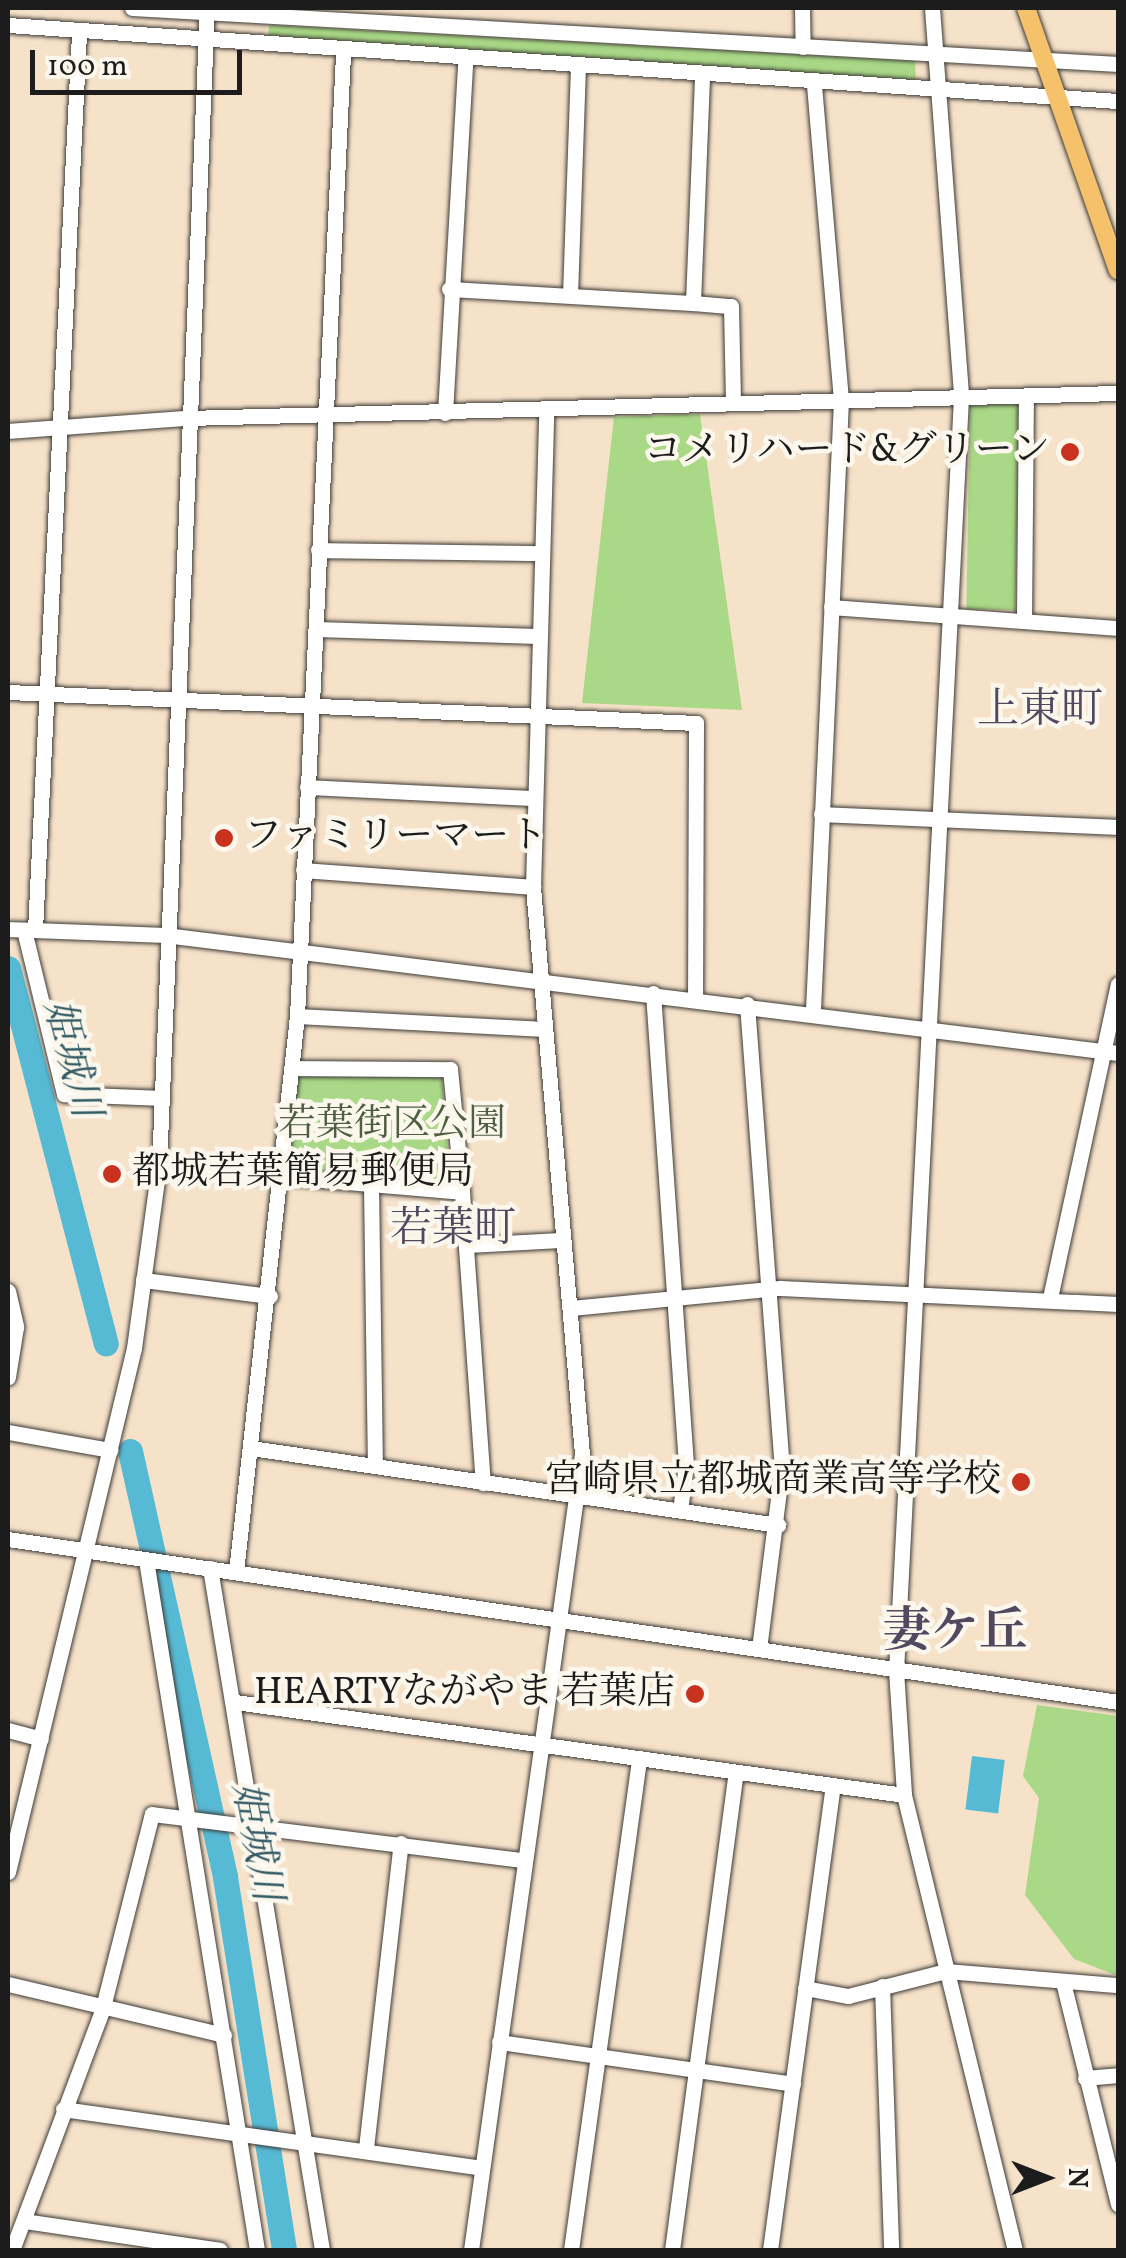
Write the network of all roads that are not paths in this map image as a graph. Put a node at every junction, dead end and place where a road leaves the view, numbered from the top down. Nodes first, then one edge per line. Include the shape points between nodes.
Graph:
1 (132, 8) edge
2 (464, 8) edge
3 (802, 8) edge
4 (932, 8) edge
5 (1026, 8) edge
6 (207, 11) edge
7 (260, 12) edge
8 (8, 25) edge
9 (463, 28) junction
10 (79, 33) junction
11 (208, 43) junction
12 (803, 47) junction
13 (930, 51) junction
14 (343, 54) junction
15 (1048, 59) junction
16 (465, 62) junction
17 (1118, 64) edge
18 (578, 70) junction
19 (702, 78) junction
20 (814, 85) junction
21 (933, 92) junction
22 (1060, 97) junction
23 (1118, 100) edge
24 (1118, 270) edge
25 (449, 289) junction
26 (570, 295) junction
27 (693, 304) junction
28 (1118, 393) edge
29 (1026, 396) junction
30 (961, 398) junction
31 (733, 400) junction
32 (840, 400) junction
33 (546, 408) junction
34 (445, 412) junction
35 (325, 413) junction
36 (188, 418) junction
37 (59, 427) junction
38 (8, 431) edge
39 (318, 550) junction
40 (540, 553) junction
41 (831, 607) junction
42 (950, 614) junction
43 (1024, 619) junction
44 (1118, 628) edge
45 (316, 629) junction
46 (538, 636) junction
47 (8, 692) edge
48 (46, 692) junction
49 (175, 700) junction
50 (310, 708) junction
51 (536, 714) junction
52 (307, 787) junction
53 (534, 798) junction
54 (820, 814) junction
55 (942, 818) junction
56 (1118, 827) edge
57 (303, 870) junction
58 (533, 887) junction
59 (22, 930) edge
60 (165, 935) junction
61 (300, 953) junction
62 (540, 978) junction
63 (1118, 984) edge
64 (653, 993) junction
65 (695, 998) junction
66 (747, 1004) junction
67 (813, 1010) junction
68 (297, 1016) junction
69 (930, 1026) junction
70 (545, 1029) junction
71 (1110, 1052) edge
72 (292, 1068) junction
73 (162, 1098) junction
74 (159, 1166) junction
75 (279, 1176) junction
76 (371, 1184) junction
77 (462, 1192) junction
78 (562, 1240) junction
79 (466, 1245) junction
80 (143, 1280) junction
81 (921, 1289) junction
82 (770, 1290) junction
83 (8, 1291) edge
84 (270, 1296) junction
85 (1050, 1298) junction
86 (675, 1300) junction
87 (1118, 1304) edge
88 (571, 1308) junction
89 (12, 1327) edge
90 (8, 1377) edge
91 (8, 1432) edge
92 (251, 1448) junction
93 (110, 1450) junction
94 (375, 1466) junction
95 (483, 1483) junction
96 (577, 1495) junction
97 (680, 1511) junction
98 (778, 1525) junction
99 (8, 1538) edge
100 (88, 1550) junction
101 (151, 1560) junction
102 (207, 1568) junction
103 (236, 1572) junction
104 (558, 1620) junction
105 (759, 1648) junction
106 (896, 1670) junction
107 (235, 1702) junction
108 (1118, 1702) edge
109 (8, 1730) edge
110 (41, 1739) junction
111 (541, 1743) junction
112 (639, 1758) junction
113 (736, 1772) junction
114 (833, 1785) junction
115 (904, 1795) junction
116 (192, 1814) junction
117 (251, 1824) junction
118 (401, 1843) junction
119 (524, 1860) junction
120 (8, 1872) edge
121 (946, 1971) junction
122 (1062, 1982) junction
123 (8, 1984) edge
124 (1118, 1984) edge
125 (882, 1986) junction
126 (805, 1988) junction
127 (102, 2011) junction
128 (224, 2034) junction
129 (499, 2042) junction
130 (599, 2057) junction
131 (695, 2070) junction
132 (1118, 2076) edge
133 (1085, 2078) junction
134 (793, 2084) junction
135 (63, 2109) junction
136 (238, 2131) junction
137 (300, 2140) junction
138 (366, 2148) junction
139 (1113, 2162) edge
140 (482, 2168) junction
141 (1118, 2204) edge
142 (24, 2221) junction
143 (12, 2250) edge
144 (220, 2250) edge
145 (257, 2250) edge
146 (322, 2250) edge
147 (472, 2250) edge
148 (572, 2250) edge
149 (672, 2250) edge
150 (770, 2250) edge
151 (891, 2250) edge
152 (1016, 2250) edge

1 - 6 street
2 - 9 street
3 - 12 street
4 - 13 street
5 - 15 main road
6 - 7 street
6 - 11 street
7 - 9 street
8 - 10 street
9 - 12 street
10 - 11 street
10 - 37 street
11 - 14 street
11 - 36 street
12 - 13 street
13 - 15 street
13 - 21 street
14 - 16 street
14 - 35 street
15 - 17 street
15 - 22 main road
16 - 18 street
16 - 25 street
18 - 19 street
18 - 26 street
19 - 20 street
19 - 27 street
20 - 21 street
20 - 32 street
21 - 22 street
21 - 30 street
22 - 23 street
22 - 24 main road
25 - 26 street
25 - 34 street
26 - 27 street
27 - 31 street via 731,306
28 - 29 street
29 - 30 street
29 - 43 street
30 - 32 street
30 - 42 street
31 - 32 street
31 - 33 street
32 - 41 street
33 - 34 street
33 - 40 street
34 - 35 street
35 - 36 street
35 - 39 street
36 - 37 street
36 - 49 street
37 - 38 street
37 - 48 street
39 - 40 street
39 - 45 street
40 - 46 street
41 - 42 street
41 - 54 street
42 - 43 street
42 - 55 street
43 - 44 street
45 - 46 street
45 - 50 street
46 - 51 street
47 - 48 street
48 - 49 street
48 - 59 street
49 - 50 street
49 - 60 street
50 - 51 street
50 - 52 street
51 - 53 street
51 - 65 street via 696,724
52 - 53 street
52 - 57 street
53 - 58 street
54 - 55 street
54 - 67 street
55 - 56 street
55 - 69 street
57 - 58 street
57 - 61 street
58 - 62 street
59 - 60 street
59 - 73 street via 64,1094
60 - 61 street
60 - 73 street
61 - 62 street
61 - 68 street
62 - 64 street
62 - 70 street
63 - 71 street
64 - 65 street
64 - 86 street
65 - 66 street
66 - 67 street
66 - 82 street
67 - 69 street
68 - 70 street
68 - 72 street
69 - 71 street
69 - 81 street
70 - 78 street
71 - 85 street
72 - 75 street
72 - 77 street via 450,1069
73 - 74 street
74 - 75 street
74 - 80 street
75 - 76 street
75 - 84 street
76 - 77 street
76 - 94 street
77 - 79 street
78 - 79 street
78 - 88 street
79 - 95 street
80 - 84 street
80 - 93 street
81 - 82 street
81 - 85 street
81 - 106 street
82 - 86 street
82 - 98 street
83 - 89 street
84 - 92 street
85 - 87 street
86 - 88 street
86 - 97 street via 686,1464
88 - 96 street via 582,1411
89 - 90 street
91 - 93 street
92 - 94 street
92 - 103 street
93 - 100 street
94 - 95 street
95 - 96 street
96 - 97 street
96 - 104 street
97 - 98 street
98 - 105 street
99 - 100 street
100 - 101 street
100 - 110 street
101 - 102 street
101 - 116 street
102 - 103 street
102 - 107 street
103 - 104 street
104 - 105 street
104 - 111 street
105 - 106 street
106 - 108 street
106 - 115 street
107 - 111 street
107 - 117 street
109 - 110 street
110 - 120 street
111 - 112 street
111 - 119 street
112 - 113 street
112 - 130 street
113 - 114 street
113 - 131 street
114 - 115 street
114 - 126 street
115 - 121 street
116 - 117 street
116 - 127 street via 152,1814
116 - 128 street
117 - 118 street
117 - 137 street
118 - 119 street
118 - 138 street
119 - 129 street
121 - 122 street
121 - 125 street
121 - 152 street
122 - 124 street
122 - 133 street
123 - 127 street
125 - 126 street via 848,1996
125 - 151 street
126 - 134 street
127 - 128 street
127 - 135 street
128 - 136 street
129 - 130 street
129 - 140 street
130 - 131 street
130 - 148 street
131 - 134 street
131 - 149 street
132 - 133 street
133 - 139 street
134 - 150 street
135 - 136 street
135 - 142 street
136 - 137 street
136 - 145 street
137 - 138 street
137 - 146 street
138 - 140 street
139 - 141 street
140 - 147 street
142 - 143 street
142 - 144 street

